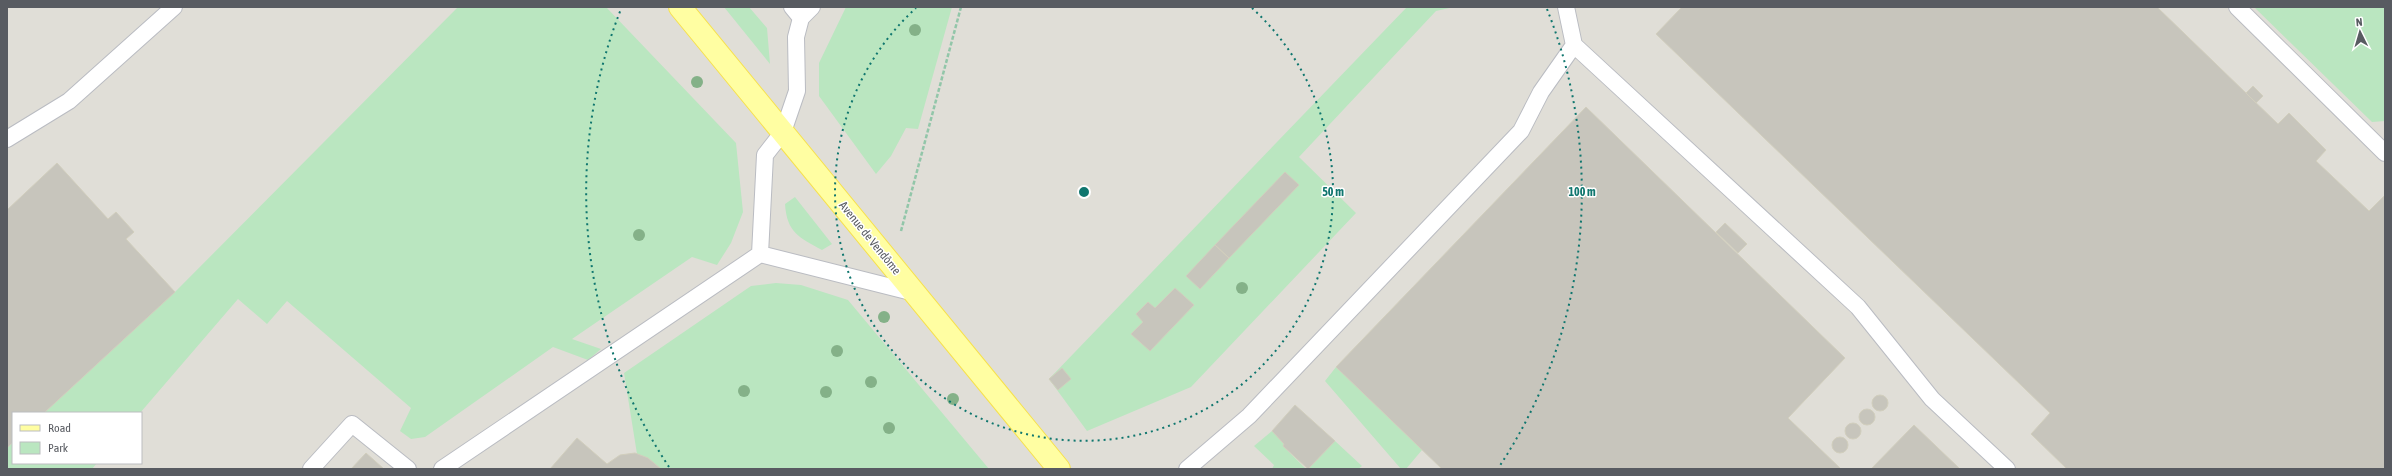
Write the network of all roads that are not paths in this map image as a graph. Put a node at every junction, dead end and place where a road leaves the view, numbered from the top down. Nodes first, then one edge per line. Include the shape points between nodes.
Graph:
1 (174, 7) edge
2 (680, 7) edge
3 (1566, 7) edge
4 (2237, 7) edge
5 (802, 11) edge
6 (1574, 45) junction
7 (783, 132) junction
8 (7, 139) edge
9 (2385, 153) edge
10 (760, 254) junction
11 (915, 293) junction
12 (311, 469) edge
13 (408, 469) edge
14 (442, 469) edge
15 (1059, 469) edge
16 (1187, 469) edge
17 (2007, 469) edge

1 - 8 lane via 69,101
2 - 7 main road, Avenue de Vendôme
3 - 6 lane
4 - 9 lane
5 - 7 lane via 796,37 797,91
6 - 16 lane via 1541,92 1521,131 1249,416
6 - 17 lane via 1858,307 1932,398
7 - 10 lane via 766,154
7 - 11 main road, Avenue de Vendôme
10 - 11 lane
10 - 14 lane
11 - 15 main road, Avenue de Vendôme
12 - 13 lane via 352,424

